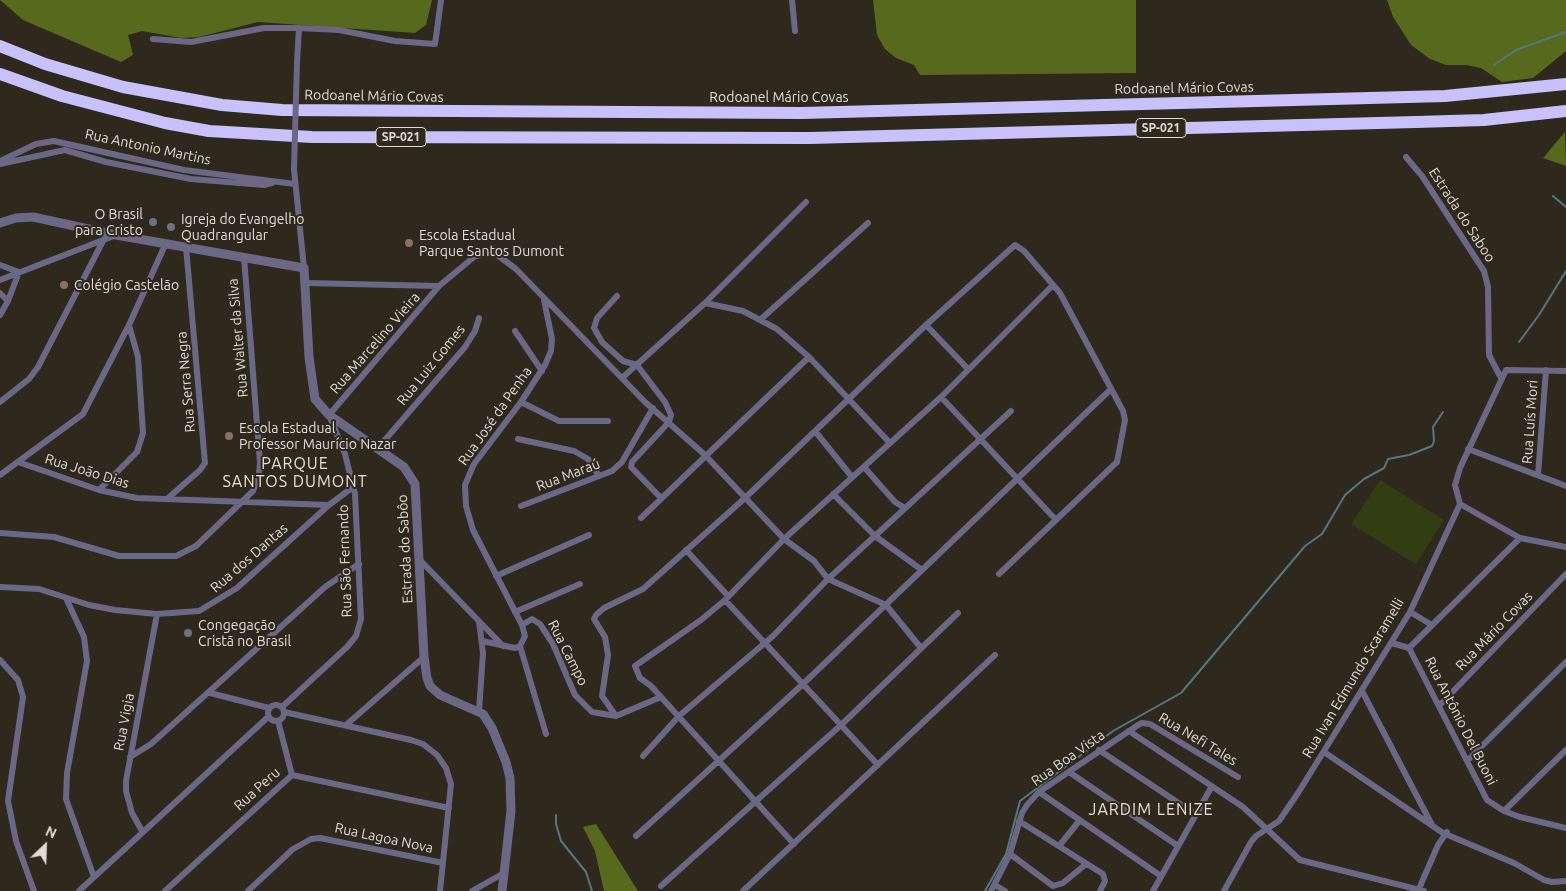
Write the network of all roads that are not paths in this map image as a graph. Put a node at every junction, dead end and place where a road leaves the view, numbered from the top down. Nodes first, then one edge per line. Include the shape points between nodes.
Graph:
1 (440, 0) edge
2 (792, 0) edge
3 (299, 28) junction
4 (794, 31) dead end
5 (154, 39) dead end
6 (0, 46) edge
7 (0, 74) edge
8 (1566, 84) edge
9 (1566, 111) edge
10 (1406, 156) dead end
11 (0, 163) edge
12 (276, 182) junction
13 (295, 184) junction
14 (806, 202) dead end
15 (0, 222) edge
16 (868, 223) dead end
17 (116, 235) junction
18 (103, 242) junction
19 (166, 243) junction
20 (186, 246) junction
21 (244, 257) junction
22 (0, 264) edge
23 (304, 268) junction
24 (19, 272) junction
25 (0, 280) edge
26 (305, 283) junction
27 (1054, 285) junction
28 (439, 286) junction
29 (0, 293) edge
30 (618, 296) dead end
31 (544, 299) junction
32 (8, 301) junction
33 (705, 303) junction
34 (0, 314) edge
35 (479, 318) dead end
36 (760, 320) junction
37 (129, 325) junction
38 (926, 325) junction
39 (515, 331) dead end
40 (810, 357) junction
41 (637, 365) junction
42 (968, 369) junction
43 (1546, 370) junction
44 (542, 371) junction
45 (1566, 371) edge
46 (622, 378) junction
47 (1501, 378) junction
48 (1111, 389) junction
49 (941, 397) junction
50 (848, 399) junction
51 (0, 402) edge
52 (521, 402) junction
53 (653, 408) junction
54 (1011, 411) dead end
55 (329, 415) junction
56 (608, 421) dead end
57 (669, 422) junction
58 (815, 431) junction
59 (518, 439) dead end
60 (980, 439) junction
61 (890, 443) junction
62 (378, 448) junction
63 (1468, 449) junction
64 (705, 455) junction
65 (18, 462) junction
66 (864, 467) junction
67 (0, 475) edge
68 (1538, 475) junction
69 (599, 476) junction
70 (852, 477) junction
71 (1018, 479) junction
72 (1566, 486) edge
73 (353, 487) junction
74 (99, 490) junction
75 (833, 494) junction
76 (662, 498) junction
77 (745, 498) junction
78 (167, 499) junction
79 (242, 502) junction
80 (1460, 504) junction
81 (328, 505) junction
82 (520, 506) dead end
83 (905, 508) junction
84 (641, 518) dead end
85 (1056, 520) junction
86 (0, 533) edge
87 (589, 536) dead end
88 (875, 536) junction
89 (1520, 538) junction
90 (784, 539) junction
91 (1566, 547) edge
92 (686, 550) junction
93 (419, 559) junction
94 (359, 564) junction
95 (922, 570) junction
96 (999, 574) dead end
97 (1566, 574) edge
98 (496, 576) junction
99 (828, 580) junction
100 (580, 584) dead end
101 (0, 587) edge
102 (66, 598) junction
103 (726, 598) junction
104 (886, 605) junction
105 (515, 612) junction
106 (1410, 612) junction
107 (958, 613) dead end
108 (157, 614) junction
109 (478, 619) junction
110 (522, 625) junction
111 (1432, 625) junction
112 (482, 641) junction
113 (764, 642) junction
114 (1392, 643) junction
115 (503, 646) junction
116 (520, 646) junction
117 (921, 648) junction
118 (1409, 648) junction
119 (995, 655) dead end
120 (424, 657) junction
121 (0, 660) edge
122 (1566, 662) edge
123 (803, 684) junction
124 (1362, 691) junction
125 (210, 693) junction
126 (661, 697) junction
127 (1440, 705) junction
128 (269, 708) junction
129 (283, 710) junction
130 (479, 711) junction
131 (616, 716) junction
132 (679, 716) junction
133 (268, 717) junction
134 (278, 722) junction
135 (1146, 723) joint
136 (346, 725) junction
137 (841, 725) junction
138 (1129, 731) junction
139 (546, 734) dead end
140 (1099, 750) junction
141 (1566, 750) edge
142 (1324, 752) junction
143 (642, 756) dead end
144 (130, 757) junction
145 (1467, 761) junction
146 (719, 762) junction
147 (878, 764) junction
148 (1069, 772) junction
149 (292, 775) junction
150 (1238, 777) dead end
151 (1212, 786) junction
152 (1039, 792) junction
153 (756, 802) junction
154 (449, 808) junction
155 (1504, 811) junction
156 (1195, 814) junction
157 (1080, 820) junction
158 (1019, 821) junction
159 (1432, 826) junction
160 (1566, 828) edge
161 (1269, 829) junction
162 (142, 831) junction
163 (1447, 833) junction
164 (636, 836) dead end
165 (794, 844) junction
166 (1059, 846) junction
167 (1178, 846) junction
168 (1010, 854) junction
169 (443, 863) junction
170 (1086, 864) junction
171 (504, 872) junction
172 (1161, 876) junction
173 (94, 877) junction
174 (1566, 881) edge
175 (662, 886) dead end
176 (993, 888) edge
177 (1420, 890) edge
178 (34, 891) edge
179 (78, 891) edge
180 (165, 891) edge
181 (248, 891) edge
182 (440, 891) edge
183 (472, 891) edge
184 (502, 891) edge
185 (742, 891) edge
186 (1005, 891) edge
187 (1100, 891) edge
188 (1153, 891) edge
189 (1224, 891) edge

1 - 3 street via 435,44 395,41 339,30
2 - 4 street
3 - 5 street via 264,28 191,42
3 - 13 street, Estrada do Sabôo, bridge
6 - 8 highway, Rodoanel Mário Covas / SP-021 via 45,64 123,87 213,104 282,110 802,113 1426,97
7 - 9 highway, SP-021 via 62,96 165,123 209,131 312,137 810,138 1416,122
10 - 47 street, Estrada do Saboo via 1484,271 1488,286 1489,355
11 - 12 street via 65,150 191,179 264,185
11 - 12 street, Rua Antonio Martins via 36,144 54,141 184,170
12 - 13 street, Rua Antonio Martins
13 - 23 street, Estrada do Sabôo
14 - 33 street
15 - 17 street via 33,217
16 - 36 street
17 - 18 street
17 - 19 street
18 - 24 street
18 - 51 street via 38,367 29,379
19 - 20 street
19 - 37 street
20 - 21 street
20 - 78 street, Rua Serra Negra via 206,451 200,470
21 - 23 street
21 - 79 street, Rua Walter da Silva via 260,463 256,486
22 - 24 street
23 - 26 street, Estrada do Sabôo
24 - 25 street
24 - 32 street
26 - 28 street
26 - 55 street, Estrada do Sabôo via 312,390 321,408
27 - 38 street via 1015,245
27 - 42 street
27 - 48 street
28 - 31 street, Rua Marcelino Vieira via 474,258 488,252 506,261
28 - 55 street, Rua Marcelino Vieira
29 - 32 street
30 - 41 street via 597,318 594,328 602,342 623,361
31 - 44 street, Rua José da Penha via 552,339 551,352
31 - 46 street
32 - 34 street
33 - 36 street via 743,311
33 - 41 street
35 - 62 street, Rua Luiz Gomes via 468,343
36 - 40 street via 778,329
37 - 65 street via 83,414
37 - 74 street via 138,357 143,433 137,452
38 - 42 street
38 - 50 street
39 - 44 street
40 - 50 street
40 - 64 street
41 - 46 street
41 - 57 street via 666,402 671,415
42 - 49 street
43 - 45 street
43 - 47 street via 1510,369
43 - 68 street, Rua Luís Mori
44 - 52 street, Rua José da Penha
46 - 53 street
47 - 63 street
48 - 71 street
48 - 85 street via 1125,420 1117,462
49 - 60 street
49 - 61 street
50 - 58 street
50 - 61 street
52 - 56 street via 558,420
52 - 98 street, Rua José da Penha via 474,464 464,492 473,530
53 - 57 street
53 - 69 street, Rua Maraú via 622,462
54 - 60 street
55 - 62 street, Estrada do Sabôo
55 - 73 street, Rua São Fernando via 345,454
57 - 64 street
57 - 76 street via 631,467
58 - 70 street
58 - 77 street
59 - 69 street via 574,451 588,459
60 - 71 street
60 - 83 street
61 - 66 street
62 - 93 street, Estrada do Sabôo via 404,467 415,484
63 - 68 street
63 - 80 street via 1455,485
64 - 76 street
64 - 77 street
65 - 67 street
65 - 74 street, Rua João Dias
66 - 70 street
66 - 83 street via 895,502
68 - 72 street
69 - 82 street, Rua Maraú
70 - 75 street
71 - 85 street
71 - 95 street
73 - 81 street, Rua dos Dantas
73 - 94 street, Rua São Fernando
74 - 78 street, Rua João Dias via 137,498
75 - 88 street
75 - 90 street
76 - 84 street
77 - 90 street
77 - 92 street
78 - 79 street, Rua João Dias
79 - 81 street, Rua João Dias
79 - 86 street, Rua Walter da Silva via 196,546 176,556 119,556 54,537
80 - 89 street
80 - 106 street, Rua Ivan Edmundo Scaramelli
81 - 108 street, Rua dos Dantas via 224,598 199,611
83 - 88 street
85 - 96 street
87 - 98 street
88 - 95 street
88 - 99 street
89 - 91 street
89 - 111 street
90 - 99 street via 814,561
90 - 103 street
92 - 103 street
92 - 131 street via 644,589 604,608 594,619 605,637 608,655 602,696
93 - 109 street
93 - 120 street, Estrada do Sabôo
94 - 125 street via 325,588
94 - 129 street, Rua São Fernando via 361,619 356,636
95 - 104 street
97 - 127 street, Rua Mário Covas
98 - 105 street, Rua José da Penha
99 - 104 street
99 - 113 street
100 - 105 street
101 - 102 street, Rua dos Dantas via 39,589
102 - 108 street, Rua dos Dantas via 115,610
102 - 173 street via 84,637 87,661 66,779 66,799
103 - 113 street
103 - 126 street via 701,620 634,666 640,678
104 - 117 street
104 - 123 street
105 - 110 street, Rua José da Penha
106 - 111 street
106 - 114 street, Rua Ivan Edmundo Scaramelli
107 - 117 street
108 - 144 street, Rua Vigia
109 - 112 street
109 - 115 street
110 - 116 street via 525,636
110 - 131 street, Rua Campo via 535,619 540,624 553,644 575,695 586,708 600,715
111 - 118 street
112 - 115 street
112 - 130 street
113 - 123 street
113 - 132 street
114 - 118 street, Rua Antônio Del Buoni
114 - 124 street, Rua Ivan Edmundo Scaramelli
115 - 116 street
116 - 139 street
117 - 137 street
118 - 127 street, Rua Antônio Del Buoni
119 - 147 street
120 - 130 street, Estrada do Sabôo via 427,678 434,690
120 - 136 street
121 - 178 street via 18,680 24,697 8,801 16,841
122 - 145 street
123 - 137 street
123 - 146 street
124 - 142 street, Rua Ivan Edmundo Scaramelli
124 - 159 street
125 - 128 street
125 - 144 street via 151,744
126 - 131 street
126 - 132 street
127 - 145 street, Rua Antônio Del Buoni
128 - 129 street via 275,705
128 - 133 street
129 - 134 street via 283,717
129 - 136 street
130 - 171 street via 492,728 510,778 511,811
132 - 143 street
132 - 146 street
133 - 134 street
133 - 162 street
134 - 149 street
135 - 138 street, Rua Boa Vista via 1138,724
135 - 150 street, Rua Nefi Tales
136 - 154 street via 423,744 432,750 446,768 451,784
137 - 147 street
137 - 153 street
138 - 140 street, Rua Boa Vista
138 - 151 street
140 - 148 street, Rua Boa Vista
140 - 156 street
141 - 155 street
142 - 159 street
142 - 161 street, Rua Ivan Edmundo Scaramelli via 1279,820
144 - 162 street, Rua Vigia via 126,791 132,814
145 - 155 street, Rua Antônio Del Buoni via 1488,800
146 - 153 street
146 - 164 street
147 - 165 street
148 - 152 street, Rua Boa Vista
148 - 167 street
149 - 154 street, Rua Peru
149 - 180 street, Rua Peru
151 - 156 street
151 - 161 street
152 - 157 street
152 - 158 street, Rua Boa Vista
153 - 165 street
153 - 175 street
154 - 169 street
155 - 160 street, Rua Antônio Del Buoni
156 - 167 street
157 - 166 street
157 - 172 street
158 - 166 street
158 - 168 street, Rua Boa Vista
159 - 163 street
161 - 177 street via 1300,860
161 - 189 street, Rua Ivan Edmundo Scaramelli via 1251,842
162 - 173 street
163 - 174 street via 1544,880
163 - 177 street via 1438,845
165 - 185 street
166 - 170 street
167 - 172 street
168 - 170 street via 1053,886
168 - 176 street, Rua Boa Vista
169 - 181 street, Rua Lagoa Nova via 320,838 311,839 293,849
169 - 182 street
170 - 187 street via 1105,876
171 - 183 street
171 - 184 street
172 - 188 street
173 - 179 street
176 - 186 street

